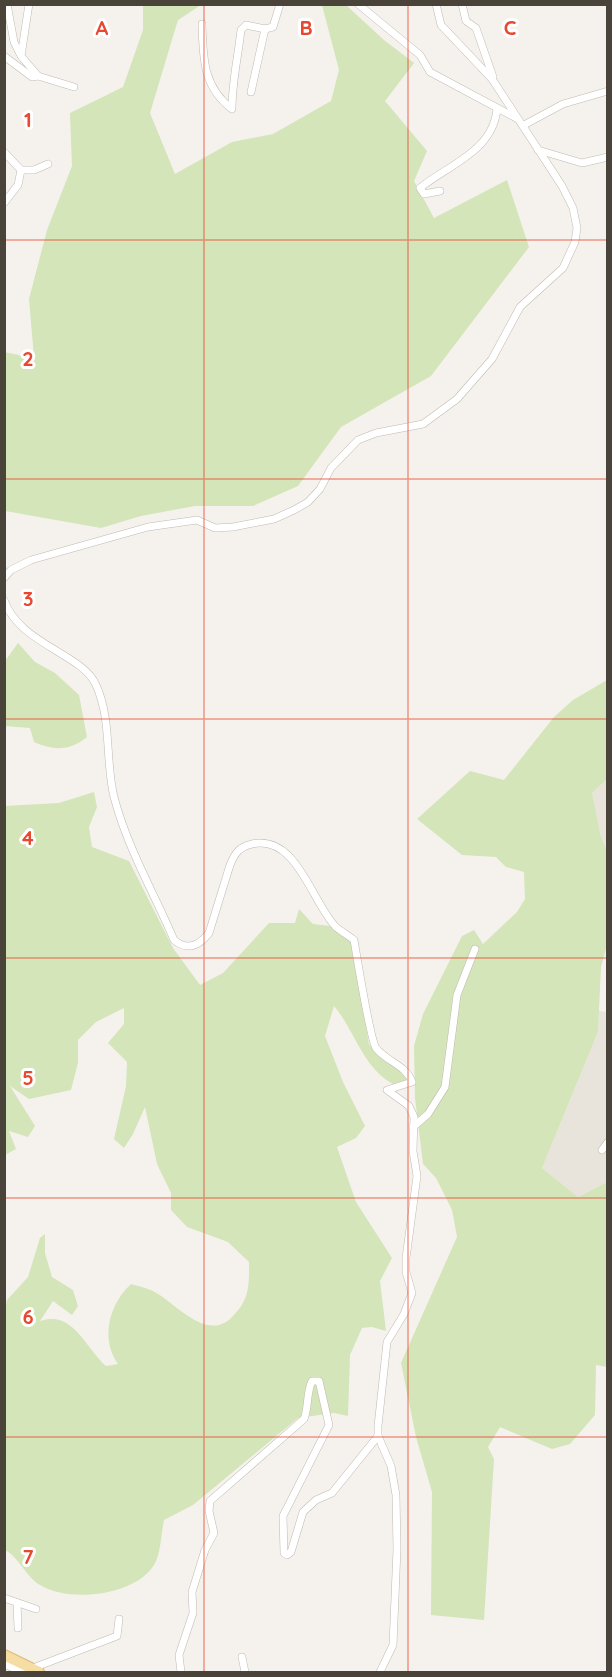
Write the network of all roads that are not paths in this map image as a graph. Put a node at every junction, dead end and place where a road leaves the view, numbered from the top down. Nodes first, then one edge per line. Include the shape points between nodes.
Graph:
1 (7, 4) edge
2 (29, 4) edge
3 (280, 4) edge
4 (358, 4) edge
5 (436, 4) edge
6 (462, 4) edge
7 (202, 24) dead end
8 (265, 29) junction
9 (4, 56) edge
10 (21, 56) junction
11 (38, 76) junction
12 (496, 86) junction
13 (74, 87) dead end
14 (608, 91) edge
15 (251, 92) dead end
16 (497, 108) junction
17 (518, 119) junction
18 (524, 125) junction
19 (538, 150) junction
20 (4, 152) edge
21 (608, 158) edge
22 (48, 164) dead end
23 (21, 170) junction
24 (440, 191) dead end
25 (4, 203) edge
26 (4, 578) edge
27 (4, 600) edge
28 (475, 949) dead end
29 (413, 1127) junction
30 (608, 1142) edge
31 (602, 1150) dead end
32 (378, 1436) junction
33 (4, 1598) edge
34 (17, 1603) junction
35 (36, 1609) dead end
36 (119, 1619) dead end
37 (18, 1628) dead end
38 (4, 1655) edge
39 (242, 1657) dead end
40 (4, 1664) edge
41 (32, 1671) edge
42 (182, 1672) edge
43 (245, 1672) edge
44 (380, 1672) edge

1 - 10 street via 14,42
2 - 10 street
3 - 8 street via 273,27
4 - 16 street via 420,54 430,72
5 - 12 street via 441,25
6 - 12 street via 466,21 476,28
7 - 8 street via 208,80 218,99 232,110 232,78 241,30 246,25
8 - 15 street
9 - 11 street via 23,73
10 - 11 street
11 - 13 street
12 - 17 street
14 - 18 street via 563,104
16 - 17 street
16 - 24 street via 481,145 420,188 424,194
17 - 18 street
18 - 19 street
19 - 21 street via 582,163
19 - 26 street via 573,208 575,242 563,268 520,307 486,366 441,414 423,424 358,440 308,502 274,519 233,528 215,528 196,520 148,527 30,560
20 - 23 street
22 - 23 street
23 - 25 street via 18,185
27 - 29 street via 15,621 95,682 105,719 114,798 174,940 191,947 209,933 230,865 242,846 266,843 281,848 335,926 354,940 375,1046 408,1072 412,1082 387,1090 409,1107
28 - 29 street via 457,995 445,1087 428,1114
29 - 32 street via 417,1176 406,1272 412,1293 387,1342
30 - 31 street
32 - 42 street via 332,1492 303,1512 287,1555 283,1516 329,1425 319,1381 312,1381 307,1393 309,1407 304,1419 210,1501 214,1533 192,1593 193,1612 179,1655
32 - 44 street via 391,1466 396,1495 397,1550 393,1645
33 - 34 street
34 - 35 street
34 - 37 street
36 - 41 street via 117,1636
38 - 41 main road
39 - 43 street
40 - 41 street

